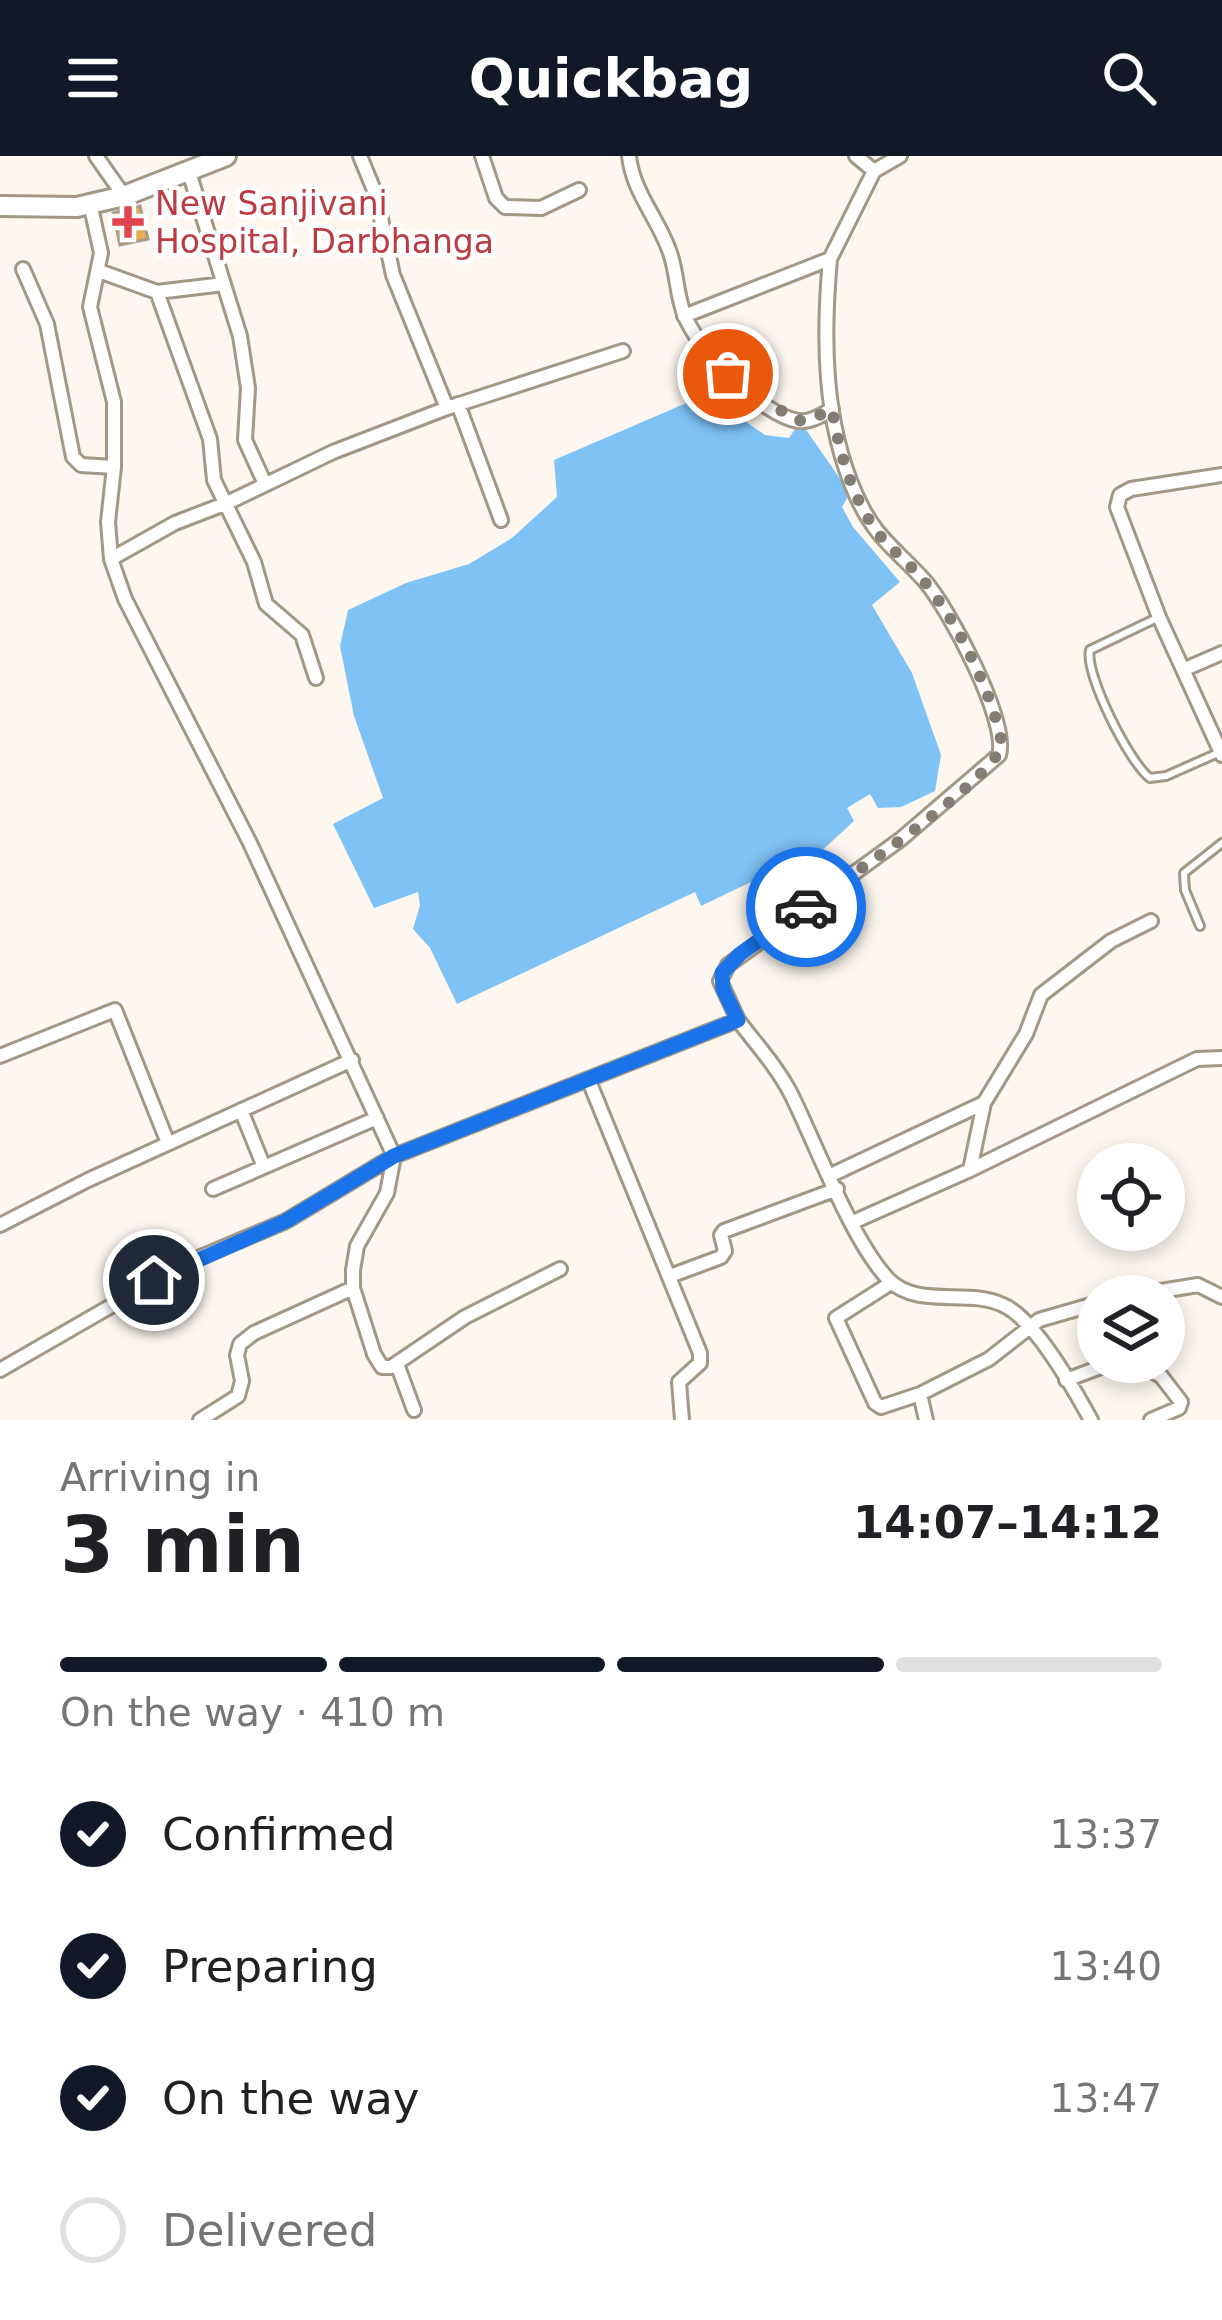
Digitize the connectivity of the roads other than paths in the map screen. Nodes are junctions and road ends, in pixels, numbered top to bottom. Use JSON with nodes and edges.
{"nodes":[{"id":1,"x":96,"y":156,"type":"edge"},
{"id":2,"x":226,"y":156,"type":"edge"},
{"id":3,"x":360,"y":156,"type":"edge"},
{"id":4,"x":482,"y":156,"type":"edge"},
{"id":5,"x":629,"y":156,"type":"edge"},
{"id":6,"x":856,"y":156,"type":"edge"},
{"id":7,"x":900,"y":156,"type":"edge"},
{"id":8,"x":874,"y":171,"type":"junction"},
{"id":9,"x":189,"y":172,"type":"junction"},
{"id":10,"x":579,"y":190,"type":"dead end"},
{"id":11,"x":124,"y":196,"type":"junction"},
{"id":12,"x":90,"y":202,"type":"junction"},
{"id":13,"x":0,"y":206,"type":"edge"},
{"id":14,"x":830,"y":259,"type":"junction"},
{"id":15,"x":23,"y":269,"type":"dead end"},
{"id":16,"x":99,"y":271,"type":"junction"},
{"id":17,"x":224,"y":284,"type":"junction"},
{"id":18,"x":158,"y":292,"type":"junction"},
{"id":19,"x":685,"y":316,"type":"junction"},
{"id":20,"x":623,"y":351,"type":"dead end"},
{"id":21,"x":453,"y":406,"type":"junction"},
{"id":22,"x":832,"y":409,"type":"junction"},
{"id":23,"x":114,"y":466,"type":"junction"},
{"id":24,"x":1222,"y":475,"type":"edge"},
{"id":25,"x":265,"y":484,"type":"junction"},
{"id":26,"x":227,"y":503,"type":"junction"},
{"id":27,"x":501,"y":520,"type":"dead end"},
{"id":28,"x":111,"y":559,"type":"junction"},
{"id":29,"x":1159,"y":617,"type":"junction"},
{"id":30,"x":1222,"y":652,"type":"edge"},
{"id":31,"x":1185,"y":669,"type":"junction"},
{"id":32,"x":316,"y":678,"type":"dead end"},
{"id":33,"x":1222,"y":707,"type":"edge"},
{"id":34,"x":1206,"y":715,"type":"junction"},
{"id":35,"x":1222,"y":753,"type":"edge"},
{"id":36,"x":1222,"y":843,"type":"edge"},
{"id":37,"x":1151,"y":921,"type":"dead end"},
{"id":38,"x":1200,"y":926,"type":"dead end"},
{"id":39,"x":738,"y":1020,"type":"junction"},
{"id":40,"x":0,"y":1056,"type":"edge"},
{"id":41,"x":1222,"y":1058,"type":"edge"},
{"id":42,"x":352,"y":1060,"type":"junction"},
{"id":43,"x":590,"y":1081,"type":"junction"},
{"id":44,"x":984,"y":1102,"type":"junction"},
{"id":45,"x":241,"y":1110,"type":"junction"},
{"id":46,"x":377,"y":1118,"type":"junction"},
{"id":47,"x":168,"y":1143,"type":"junction"},
{"id":48,"x":394,"y":1156,"type":"junction"},
{"id":49,"x":264,"y":1167,"type":"junction"},
{"id":50,"x":970,"y":1170,"type":"junction"},
{"id":51,"x":834,"y":1182,"type":"junction"},
{"id":52,"x":213,"y":1189,"type":"dead end"},
{"id":53,"x":853,"y":1222,"type":"junction"},
{"id":54,"x":0,"y":1225,"type":"edge"},
{"id":55,"x":560,"y":1269,"type":"dead end"},
{"id":56,"x":670,"y":1276,"type":"junction"},
{"id":57,"x":891,"y":1282,"type":"junction"},
{"id":58,"x":1185,"y":1287,"type":"edge"},
{"id":59,"x":353,"y":1288,"type":"junction"},
{"id":60,"x":1222,"y":1297,"type":"edge"},
{"id":61,"x":1077,"y":1309,"type":"edge"},
{"id":62,"x":1030,"y":1327,"type":"junction"},
{"id":63,"x":397,"y":1364,"type":"junction"},
{"id":64,"x":0,"y":1370,"type":"edge"},
{"id":65,"x":1077,"y":1376,"type":"edge"},
{"id":66,"x":1066,"y":1380,"type":"junction"},
{"id":67,"x":1166,"y":1383,"type":"edge"},
{"id":68,"x":920,"y":1394,"type":"junction"},
{"id":69,"x":414,"y":1410,"type":"dead end"},
{"id":70,"x":200,"y":1420,"type":"edge"},
{"id":71,"x":682,"y":1420,"type":"edge"},
{"id":72,"x":926,"y":1420,"type":"edge"},
{"id":73,"x":1091,"y":1420,"type":"edge"},
{"id":74,"x":1151,"y":1420,"type":"edge"}],
"edges":[{"from":1,"to":11,"type":"street"},
{"from":2,"to":9,"type":"main road"},
{"from":3,"to":21,"type":"street"},
{"from":4,"to":10,"type":"street"},
{"from":5,"to":19,"type":"street"},
{"from":6,"to":8,"type":"street"},
{"from":7,"to":8,"type":"street"},
{"from":8,"to":14,"type":"street"},
{"from":9,"to":11,"type":"main road"},
{"from":9,"to":17,"type":"street"},
{"from":11,"to":12,"type":"main road"},
{"from":12,"to":13,"type":"main road"},
{"from":12,"to":16,"type":"street"},
{"from":14,"to":19,"type":"street"},
{"from":14,"to":22,"type":"street"},
{"from":15,"to":23,"type":"street"},
{"from":16,"to":18,"type":"street"},
{"from":16,"to":23,"type":"street"},
{"from":17,"to":18,"type":"street"},
{"from":17,"to":25,"type":"street"},
{"from":18,"to":26,"type":"street"},
{"from":19,"to":22,"type":"street"},
{"from":20,"to":21,"type":"street"},
{"from":21,"to":25,"type":"street"},
{"from":21,"to":27,"type":"street"},
{"from":22,"to":39,"type":"street"},
{"from":23,"to":28,"type":"street"},
{"from":24,"to":29,"type":"street"},
{"from":25,"to":26,"type":"street"},
{"from":26,"to":28,"type":"street"},
{"from":26,"to":32,"type":"street"},
{"from":28,"to":42,"type":"street"},
{"from":29,"to":31,"type":"street"},
{"from":29,"to":35,"type":"lane"},
{"from":30,"to":31,"type":"street"},
{"from":31,"to":34,"type":"street"},
{"from":33,"to":34,"type":"street"},
{"from":34,"to":35,"type":"street"},
{"from":36,"to":38,"type":"lane"},
{"from":37,"to":44,"type":"street"},
{"from":39,"to":43,"type":"street"},
{"from":39,"to":51,"type":"street"},
{"from":40,"to":47,"type":"street"},
{"from":41,"to":50,"type":"street"},
{"from":42,"to":45,"type":"street"},
{"from":42,"to":46,"type":"street"},
{"from":43,"to":48,"type":"street"},
{"from":43,"to":56,"type":"street"},
{"from":44,"to":50,"type":"street"},
{"from":44,"to":51,"type":"street"},
{"from":45,"to":47,"type":"street"},
{"from":45,"to":49,"type":"street"},
{"from":46,"to":48,"type":"street"},
{"from":46,"to":49,"type":"street"},
{"from":47,"to":54,"type":"street"},
{"from":48,"to":59,"type":"street"},
{"from":48,"to":64,"type":"street"},
{"from":49,"to":52,"type":"street"},
{"from":50,"to":53,"type":"street"},
{"from":51,"to":53,"type":"street"},
{"from":51,"to":56,"type":"street"},
{"from":53,"to":57,"type":"street"},
{"from":55,"to":63,"type":"street"},
{"from":56,"to":71,"type":"street"},
{"from":57,"to":62,"type":"street"},
{"from":57,"to":68,"type":"street"},
{"from":58,"to":60,"type":"street"},
{"from":59,"to":63,"type":"street"},
{"from":59,"to":70,"type":"street"},
{"from":61,"to":62,"type":"street"},
{"from":62,"to":66,"type":"street"},
{"from":62,"to":68,"type":"street"},
{"from":63,"to":69,"type":"street"},
{"from":65,"to":66,"type":"street"},
{"from":66,"to":73,"type":"street"},
{"from":67,"to":74,"type":"street"},
{"from":68,"to":72,"type":"street"}]}
